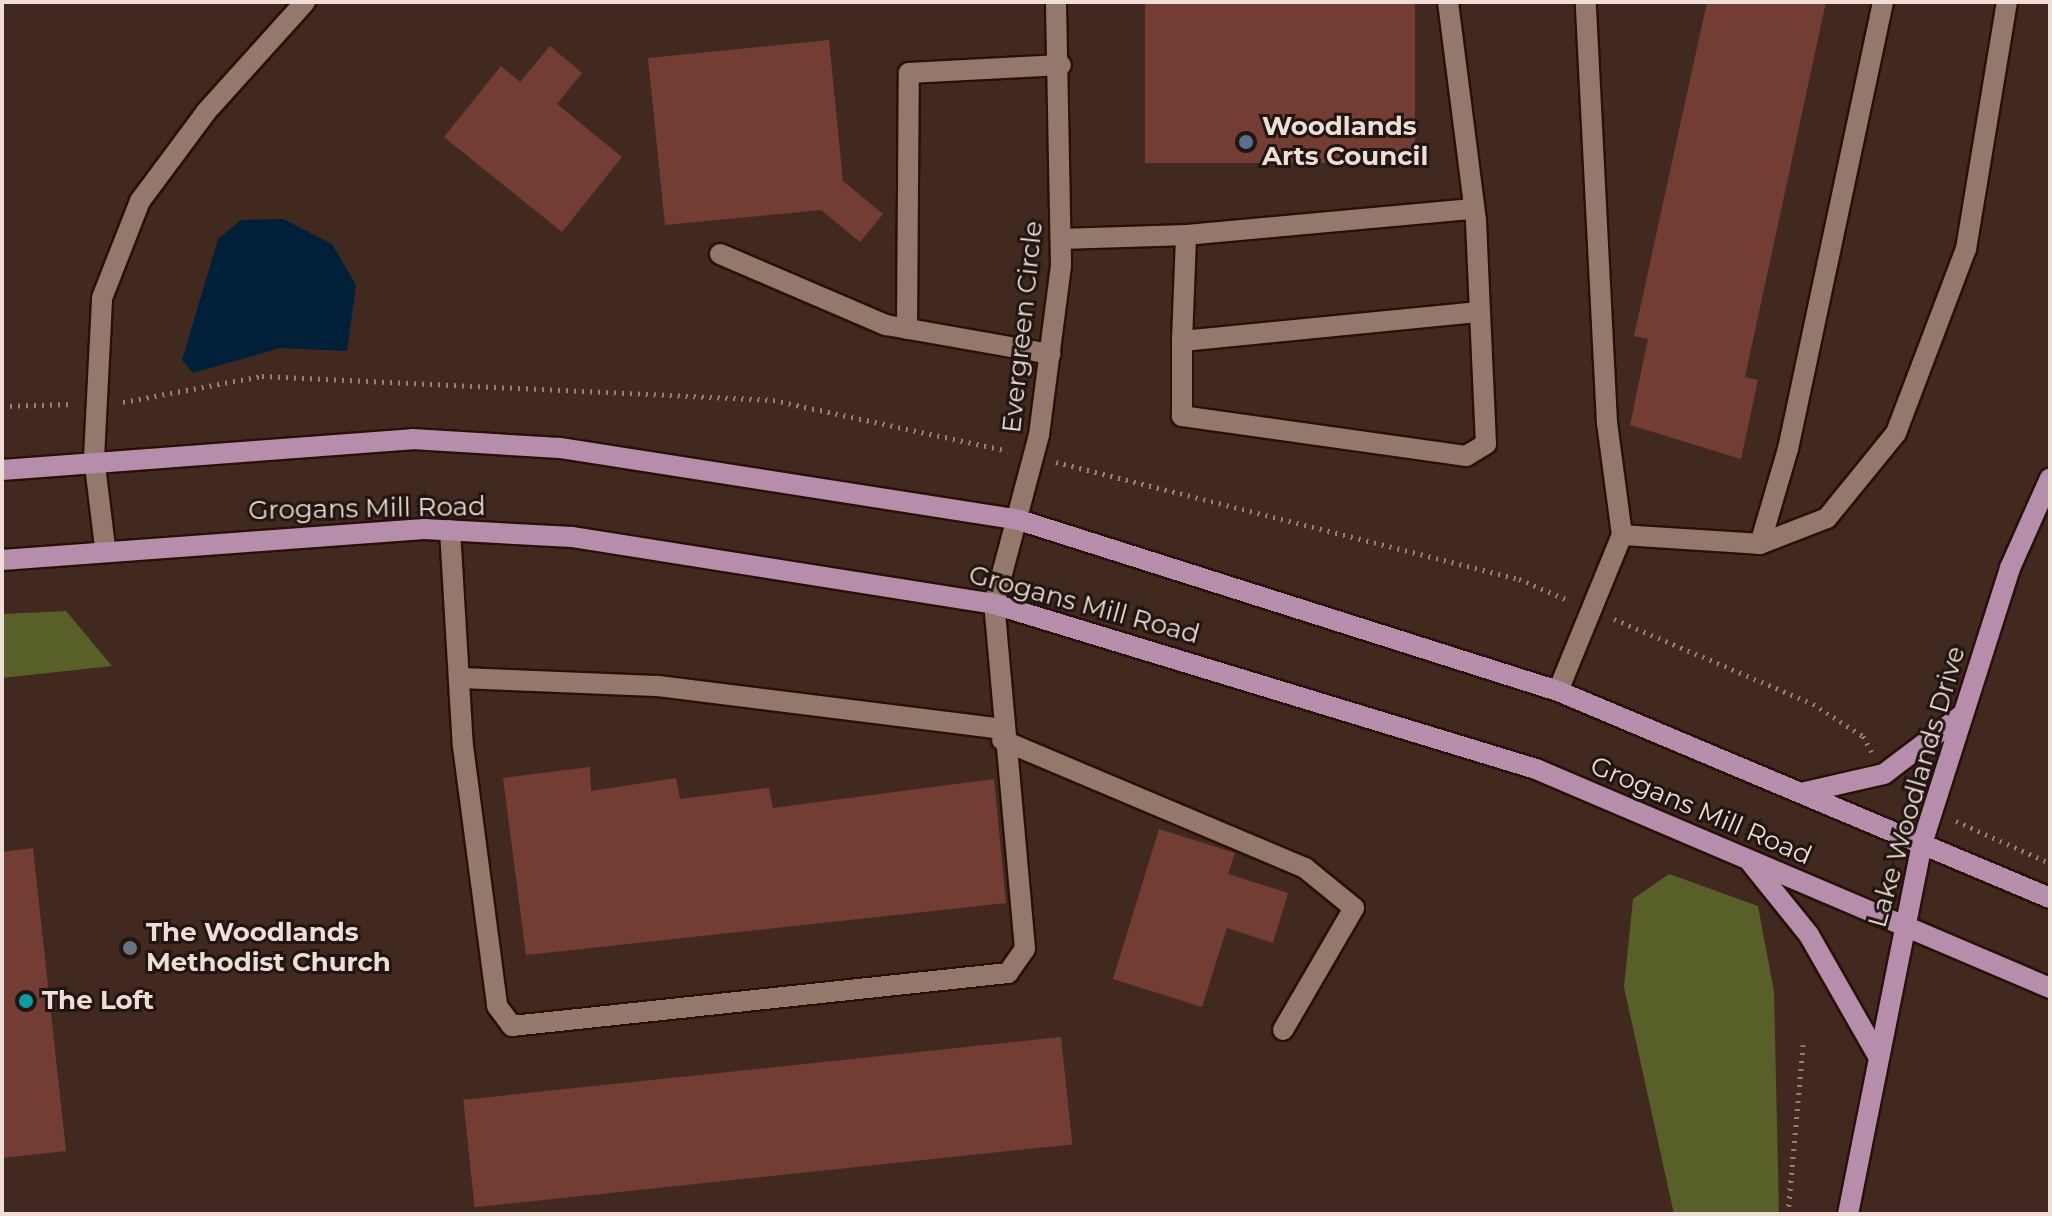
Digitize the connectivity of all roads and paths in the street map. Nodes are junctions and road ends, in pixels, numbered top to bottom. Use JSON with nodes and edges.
{"nodes":[{"id":1,"x":305,"y":2,"type":"edge"},
{"id":2,"x":1056,"y":2,"type":"edge"},
{"id":3,"x":1448,"y":2,"type":"edge"},
{"id":4,"x":1586,"y":2,"type":"edge"},
{"id":5,"x":1883,"y":2,"type":"edge"},
{"id":6,"x":2007,"y":2,"type":"edge"},
{"id":7,"x":1061,"y":65,"type":"junction"},
{"id":8,"x":1474,"y":209,"type":"junction"},
{"id":9,"x":1186,"y":235,"type":"junction"},
{"id":10,"x":1062,"y":239,"type":"junction"},
{"id":11,"x":720,"y":254,"type":"dead end"},
{"id":12,"x":1480,"y":312,"type":"junction"},
{"id":13,"x":907,"y":329,"type":"junction"},
{"id":14,"x":1182,"y":341,"type":"junction"},
{"id":15,"x":1050,"y":354,"type":"junction"},
{"id":16,"x":94,"y":458,"type":"junction"},
{"id":17,"x":2,"y":470,"type":"edge"},
{"id":18,"x":2050,"y":478,"type":"edge"},
{"id":19,"x":1019,"y":520,"type":"junction"},
{"id":20,"x":450,"y":530,"type":"junction"},
{"id":21,"x":1622,"y":535,"type":"junction"},
{"id":22,"x":1760,"y":544,"type":"junction"},
{"id":23,"x":105,"y":547,"type":"junction"},
{"id":24,"x":2,"y":560,"type":"edge"},
{"id":25,"x":994,"y":604,"type":"junction"},
{"id":26,"x":459,"y":678,"type":"junction"},
{"id":27,"x":1558,"y":691,"type":"junction"},
{"id":28,"x":1963,"y":714,"type":"junction"},
{"id":29,"x":1002,"y":734,"type":"junction"},
{"id":30,"x":1801,"y":793,"type":"junction"},
{"id":31,"x":1922,"y":844,"type":"junction"},
{"id":32,"x":1749,"y":860,"type":"junction"},
{"id":33,"x":2050,"y":898,"type":"edge"},
{"id":34,"x":1903,"y":921,"type":"junction"},
{"id":35,"x":2050,"y":988,"type":"edge"},
{"id":36,"x":1283,"y":1030,"type":"dead end"},
{"id":37,"x":1803,"y":1045,"type":"dead end"},
{"id":38,"x":1878,"y":1056,"type":"junction"},
{"id":39,"x":1788,"y":1214,"type":"edge"},
{"id":40,"x":1848,"y":1214,"type":"edge"}],
"edges":[{"from":1,"to":16,"type":"street"},
{"from":2,"to":7,"type":"street","name":"Evergreen Circle"},
{"from":3,"to":8,"type":"street"},
{"from":4,"to":21,"type":"street"},
{"from":5,"to":22,"type":"street"},
{"from":6,"to":22,"type":"street"},
{"from":7,"to":10,"type":"street","name":"Evergreen Circle"},
{"from":7,"to":13,"type":"street"},
{"from":8,"to":9,"type":"street"},
{"from":8,"to":12,"type":"street"},
{"from":9,"to":10,"type":"street"},
{"from":9,"to":14,"type":"street"},
{"from":10,"to":15,"type":"street","name":"Evergreen Circle"},
{"from":11,"to":13,"type":"street"},
{"from":12,"to":14,"type":"street"},
{"from":12,"to":14,"type":"street"},
{"from":13,"to":15,"type":"street"},
{"from":15,"to":19,"type":"street","name":"Evergreen Circle"},
{"from":16,"to":17,"type":"main road"},
{"from":16,"to":19,"type":"main road"},
{"from":16,"to":23,"type":"street"},
{"from":18,"to":28,"type":"main road","name":"Lake Woodlands Drive"},
{"from":19,"to":25,"type":"street","name":"Evergreen Circle"},
{"from":19,"to":27,"type":"main road"},
{"from":20,"to":23,"type":"main road","name":"Grogans Mill Road"},
{"from":20,"to":25,"type":"main road","name":"Grogans Mill Road"},
{"from":20,"to":26,"type":"street"},
{"from":21,"to":22,"type":"street"},
{"from":21,"to":27,"type":"street"},
{"from":23,"to":24,"type":"main road","name":"Grogans Mill Road"},
{"from":25,"to":29,"type":"street","name":"Evergreen Circle"},
{"from":25,"to":32,"type":"main road","name":"Grogans Mill Road"},
{"from":26,"to":29,"type":"street"},
{"from":26,"to":29,"type":"street","name":"Evergreen Circle"},
{"from":27,"to":30,"type":"main road"},
{"from":28,"to":30,"type":"main road"},
{"from":28,"to":31,"type":"main road","name":"Lake Woodlands Drive"},
{"from":29,"to":36,"type":"street"},
{"from":30,"to":31,"type":"main road"},
{"from":31,"to":33,"type":"main road"},
{"from":31,"to":34,"type":"main road","name":"Lake Woodlands Drive"},
{"from":32,"to":34,"type":"main road","name":"Grogans Mill Road"},
{"from":32,"to":38,"type":"main road"},
{"from":34,"to":35,"type":"main road","name":"Grogans Mill Road"},
{"from":34,"to":38,"type":"main road","name":"Lake Woodlands Drive"},
{"from":37,"to":39,"type":"path"},
{"from":38,"to":40,"type":"main road","name":"Lake Woodlands Drive"}]}
